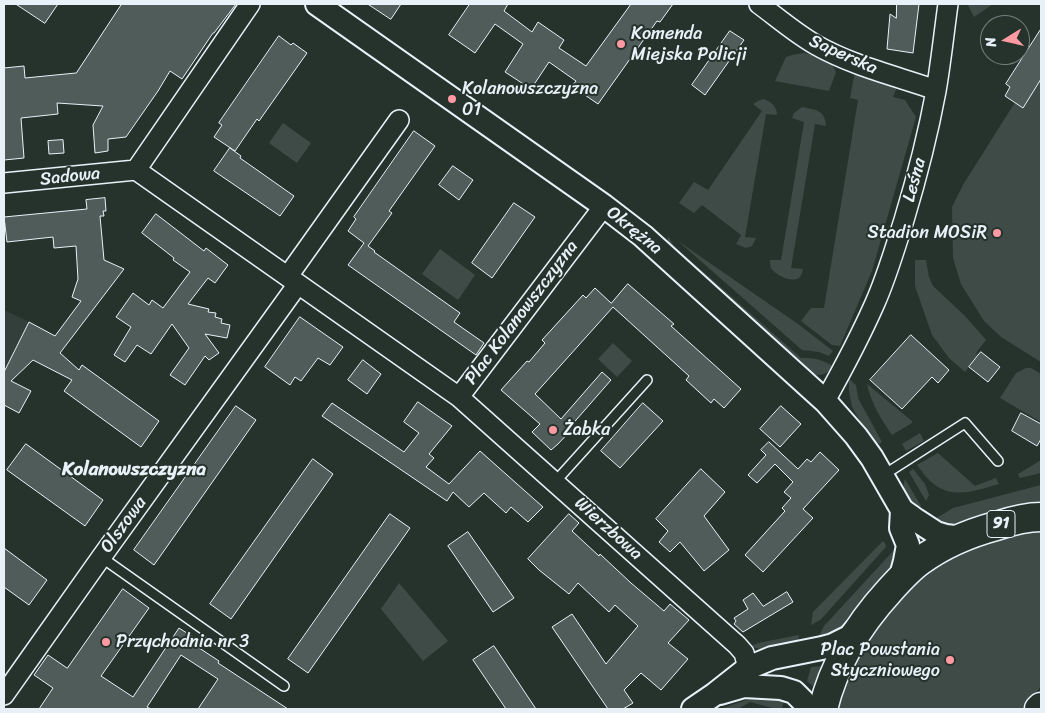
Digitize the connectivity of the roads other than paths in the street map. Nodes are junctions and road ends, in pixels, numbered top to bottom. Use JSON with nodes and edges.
{"nodes":[{"id":1,"x":250,"y":4,"type":"edge"},
{"id":2,"x":317,"y":4,"type":"edge"},
{"id":3,"x":759,"y":4,"type":"edge"},
{"id":4,"x":948,"y":4,"type":"edge"},
{"id":5,"x":936,"y":90,"type":"junction"},
{"id":6,"x":399,"y":120,"type":"dead end"},
{"id":7,"x":136,"y":170,"type":"junction"},
{"id":8,"x":4,"y":183,"type":"edge"},
{"id":9,"x":604,"y":206,"type":"junction"},
{"id":10,"x":293,"y":280,"type":"junction"},
{"id":11,"x":647,"y":380,"type":"dead end"},
{"id":12,"x":458,"y":397,"type":"junction"},
{"id":13,"x":825,"y":401,"type":"junction"},
{"id":14,"x":998,"y":461,"type":"dead end"},
{"id":15,"x":882,"y":476,"type":"junction"},
{"id":16,"x":555,"y":482,"type":"junction"},
{"id":17,"x":902,"y":510,"type":"junction"},
{"id":18,"x":1041,"y":517,"type":"edge"},
{"id":19,"x":963,"y":538,"type":"junction"},
{"id":20,"x":101,"y":557,"type":"junction"},
{"id":21,"x":900,"y":580,"type":"junction"},
{"id":22,"x":862,"y":623,"type":"junction"},
{"id":23,"x":748,"y":668,"type":"junction"},
{"id":24,"x":284,"y":686,"type":"dead end"},
{"id":25,"x":715,"y":694,"type":"junction"},
{"id":26,"x":4,"y":695,"type":"edge"},
{"id":27,"x":693,"y":709,"type":"edge"},
{"id":28,"x":810,"y":709,"type":"edge"},
{"id":29,"x":823,"y":709,"type":"edge"}],
"edges":[{"from":1,"to":7,"type":"street"},
{"from":2,"to":9,"type":"street","name":"Okrężna"},
{"from":3,"to":5,"type":"street","name":"Saperska"},
{"from":4,"to":5,"type":"street","name":"Leśna"},
{"from":5,"to":13,"type":"street","name":"Leśna"},
{"from":6,"to":10,"type":"street"},
{"from":7,"to":8,"type":"street","name":"Sadowa"},
{"from":7,"to":10,"type":"street","name":"Plac Kolanowszczyzna"},
{"from":9,"to":12,"type":"street","name":"Plac Kolanowszczyzna"},
{"from":9,"to":13,"type":"street","name":"Okrężna"},
{"from":10,"to":12,"type":"street","name":"Plac Kolanowszczyzna"},
{"from":10,"to":20,"type":"street","name":"Olszowa"},
{"from":11,"to":16,"type":"lane"},
{"from":12,"to":16,"type":"street","name":"Wierzbowa"},
{"from":13,"to":15,"type":"street","name":"Okrężna"},
{"from":14,"to":15,"type":"lane"},
{"from":15,"to":17,"type":"street","name":"Okrężna"},
{"from":16,"to":23,"type":"street","name":"Wierzbowa"},
{"from":17,"to":19,"type":"street","name":"Okrężna"},
{"from":17,"to":21,"type":"street","name":"Okrężna"},
{"from":18,"to":19,"type":"main road","number":"91"},
{"from":19,"to":21,"type":"main road","number":"91"},
{"from":20,"to":24,"type":"lane"},
{"from":20,"to":26,"type":"street","name":"Olszowa"},
{"from":21,"to":22,"type":"main road","number":"91"},
{"from":22,"to":23,"type":"street"},
{"from":22,"to":29,"type":"main road","number":"91"},
{"from":23,"to":25,"type":"street"},
{"from":25,"to":27,"type":"street"},
{"from":25,"to":28,"type":"street"}]}
